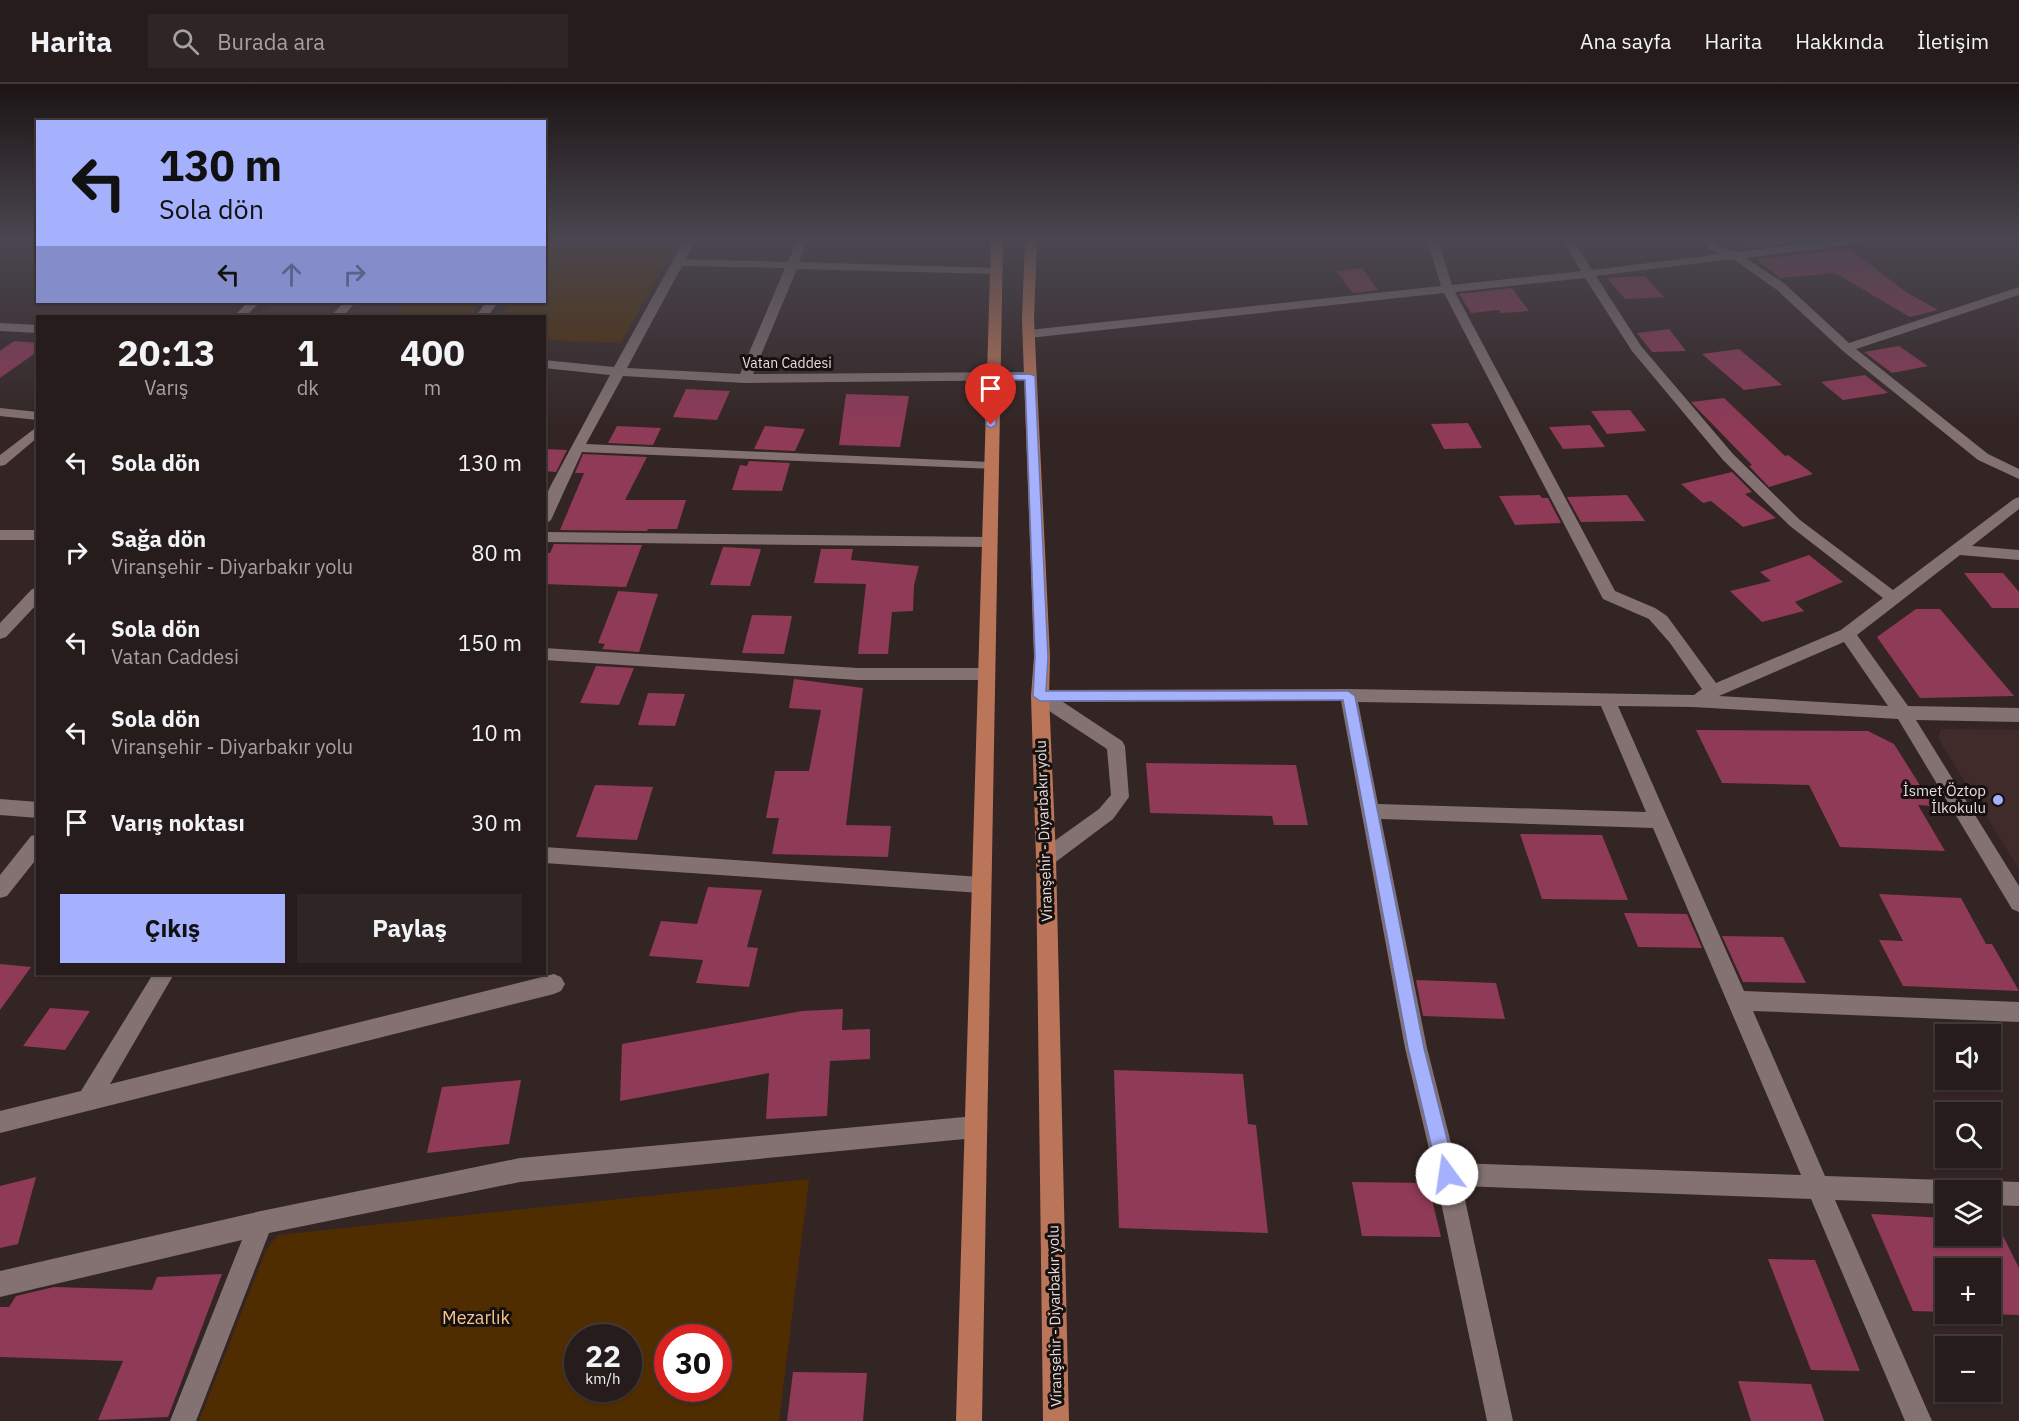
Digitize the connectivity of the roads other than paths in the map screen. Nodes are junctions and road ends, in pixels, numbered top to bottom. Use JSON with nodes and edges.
{"nodes":[{"id":1,"x":657,"y":302,"type":"edge"},
{"id":2,"x":777,"y":302,"type":"edge"},
{"id":3,"x":996,"y":302,"type":"edge"},
{"id":4,"x":1030,"y":302,"type":"edge"},
{"id":5,"x":1316,"y":302,"type":"edge"},
{"id":6,"x":1455,"y":302,"type":"edge"},
{"id":7,"x":1606,"y":302,"type":"edge"},
{"id":8,"x":1798,"y":302,"type":"edge"},
{"id":9,"x":1985,"y":302,"type":"edge"},
{"id":10,"x":253,"y":303,"type":"edge"},
{"id":11,"x":349,"y":303,"type":"edge"},
{"id":12,"x":241,"y":315,"type":"edge"},
{"id":13,"x":338,"y":315,"type":"edge"},
{"id":14,"x":36,"y":329,"type":"edge"},
{"id":15,"x":3,"y":330,"type":"edge"},
{"id":16,"x":1029,"y":334,"type":"junction"},
{"id":17,"x":1847,"y":348,"type":"junction"},
{"id":18,"x":546,"y":364,"type":"edge"},
{"id":19,"x":619,"y":373,"type":"junction"},
{"id":20,"x":1030,"y":376,"type":"junction"},
{"id":21,"x":992,"y":377,"type":"junction"},
{"id":22,"x":744,"y":379,"type":"junction"},
{"id":23,"x":0,"y":412,"type":"edge"},
{"id":24,"x":36,"y":416,"type":"edge"},
{"id":25,"x":36,"y":432,"type":"edge"},
{"id":26,"x":576,"y":448,"type":"junction"},
{"id":27,"x":0,"y":462,"type":"edge"},
{"id":28,"x":990,"y":466,"type":"junction"},
{"id":29,"x":2019,"y":475,"type":"edge"},
{"id":30,"x":2019,"y":502,"type":"edge"},
{"id":31,"x":546,"y":516,"type":"edge"},
{"id":32,"x":0,"y":535,"type":"edge"},
{"id":33,"x":36,"y":535,"type":"edge"},
{"id":34,"x":546,"y":537,"type":"edge"},
{"id":35,"x":989,"y":542,"type":"junction"},
{"id":36,"x":1957,"y":550,"type":"junction"},
{"id":37,"x":2019,"y":555,"type":"edge"},
{"id":38,"x":36,"y":595,"type":"edge"},
{"id":39,"x":1894,"y":600,"type":"junction"},
{"id":40,"x":0,"y":633,"type":"edge"},
{"id":41,"x":1847,"y":634,"type":"junction"},
{"id":42,"x":546,"y":654,"type":"edge"},
{"id":43,"x":986,"y":674,"type":"junction"},
{"id":44,"x":1712,"y":690,"type":"junction"},
{"id":45,"x":1040,"y":696,"type":"junction"},
{"id":46,"x":1348,"y":696,"type":"junction"},
{"id":47,"x":1607,"y":700,"type":"junction"},
{"id":48,"x":1693,"y":701,"type":"junction"},
{"id":49,"x":1903,"y":713,"type":"junction"},
{"id":50,"x":2019,"y":715,"type":"edge"},
{"id":51,"x":0,"y":807,"type":"edge"},
{"id":52,"x":36,"y":810,"type":"edge"},
{"id":53,"x":1370,"y":811,"type":"junction"},
{"id":54,"x":1659,"y":820,"type":"junction"},
{"id":55,"x":36,"y":845,"type":"edge"},
{"id":56,"x":546,"y":855,"type":"edge"},
{"id":57,"x":1046,"y":858,"type":"junction"},
{"id":58,"x":2010,"y":874,"type":"edge"},
{"id":59,"x":981,"y":885,"type":"junction"},
{"id":60,"x":0,"y":890,"type":"edge"},
{"id":61,"x":2019,"y":903,"type":"edge"},
{"id":62,"x":163,"y":975,"type":"edge"},
{"id":63,"x":554,"y":984,"type":"dead end"},
{"id":64,"x":1738,"y":1001,"type":"junction"},
{"id":65,"x":2019,"y":1012,"type":"edge"},
{"id":66,"x":88,"y":1100,"type":"junction"},
{"id":67,"x":0,"y":1122,"type":"edge"},
{"id":68,"x":975,"y":1127,"type":"junction"},
{"id":69,"x":1447,"y":1174,"type":"junction"},
{"id":70,"x":1819,"y":1187,"type":"junction"},
{"id":71,"x":1935,"y":1192,"type":"edge"},
{"id":72,"x":2001,"y":1193,"type":"edge"},
{"id":73,"x":2019,"y":1194,"type":"edge"},
{"id":74,"x":261,"y":1223,"type":"junction"},
{"id":75,"x":0,"y":1284,"type":"edge"},
{"id":76,"x":183,"y":1421,"type":"edge"},
{"id":77,"x":969,"y":1421,"type":"edge"},
{"id":78,"x":1056,"y":1421,"type":"edge"},
{"id":79,"x":1500,"y":1421,"type":"edge"},
{"id":80,"x":1919,"y":1421,"type":"edge"}],
"edges":[{"from":1,"to":19,"type":"street"},
{"from":2,"to":22,"type":"street"},
{"from":3,"to":21,"type":"main road"},
{"from":4,"to":16,"type":"main road","name":"Viranşehir - Diyarbakır yolu"},
{"from":5,"to":16,"type":"street"},
{"from":6,"to":44,"type":"street"},
{"from":7,"to":39,"type":"street"},
{"from":8,"to":17,"type":"street"},
{"from":9,"to":17,"type":"street"},
{"from":10,"to":12,"type":"street"},
{"from":11,"to":13,"type":"street"},
{"from":14,"to":15,"type":"street"},
{"from":16,"to":20,"type":"main road","name":"Viranşehir - Diyarbakır yolu"},
{"from":17,"to":29,"type":"street"},
{"from":18,"to":19,"type":"street","name":"Vatan Caddesi"},
{"from":19,"to":22,"type":"street","name":"Vatan Caddesi"},
{"from":19,"to":26,"type":"street"},
{"from":20,"to":21,"type":"street","name":"Vatan Caddesi"},
{"from":20,"to":45,"type":"main road","name":"Viranşehir - Diyarbakır yolu"},
{"from":21,"to":22,"type":"street","name":"Vatan Caddesi"},
{"from":21,"to":28,"type":"main road"},
{"from":23,"to":24,"type":"street"},
{"from":25,"to":27,"type":"street"},
{"from":26,"to":28,"type":"street"},
{"from":26,"to":31,"type":"street"},
{"from":28,"to":35,"type":"main road"},
{"from":30,"to":36,"type":"street"},
{"from":32,"to":33,"type":"street"},
{"from":34,"to":35,"type":"street"},
{"from":35,"to":43,"type":"main road"},
{"from":36,"to":37,"type":"street"},
{"from":36,"to":39,"type":"street"},
{"from":38,"to":40,"type":"street"},
{"from":39,"to":41,"type":"street"},
{"from":41,"to":44,"type":"street"},
{"from":41,"to":49,"type":"street"},
{"from":42,"to":43,"type":"street"},
{"from":43,"to":59,"type":"main road"},
{"from":44,"to":48,"type":"street"},
{"from":45,"to":46,"type":"street"},
{"from":45,"to":57,"type":"main road","name":"Viranşehir - Diyarbakır yolu"},
{"from":45,"to":57,"type":"street"},
{"from":46,"to":47,"type":"street"},
{"from":46,"to":53,"type":"street"},
{"from":47,"to":48,"type":"street"},
{"from":47,"to":54,"type":"street"},
{"from":48,"to":49,"type":"street"},
{"from":49,"to":50,"type":"street"},
{"from":49,"to":58,"type":"street"},
{"from":51,"to":52,"type":"street"},
{"from":53,"to":54,"type":"street"},
{"from":53,"to":69,"type":"street"},
{"from":54,"to":64,"type":"street"},
{"from":55,"to":60,"type":"street"},
{"from":56,"to":59,"type":"street"},
{"from":57,"to":78,"type":"main road","name":"Viranşehir - Diyarbakır yolu"},
{"from":58,"to":61,"type":"street"},
{"from":59,"to":68,"type":"main road"},
{"from":62,"to":66,"type":"street"},
{"from":63,"to":66,"type":"street"},
{"from":64,"to":65,"type":"street"},
{"from":64,"to":70,"type":"street"},
{"from":66,"to":67,"type":"street"},
{"from":68,"to":74,"type":"street"},
{"from":68,"to":77,"type":"main road"},
{"from":69,"to":70,"type":"street"},
{"from":69,"to":79,"type":"street"},
{"from":70,"to":71,"type":"street"},
{"from":70,"to":80,"type":"street"},
{"from":72,"to":73,"type":"street"},
{"from":74,"to":75,"type":"street"},
{"from":74,"to":76,"type":"street"}]}
